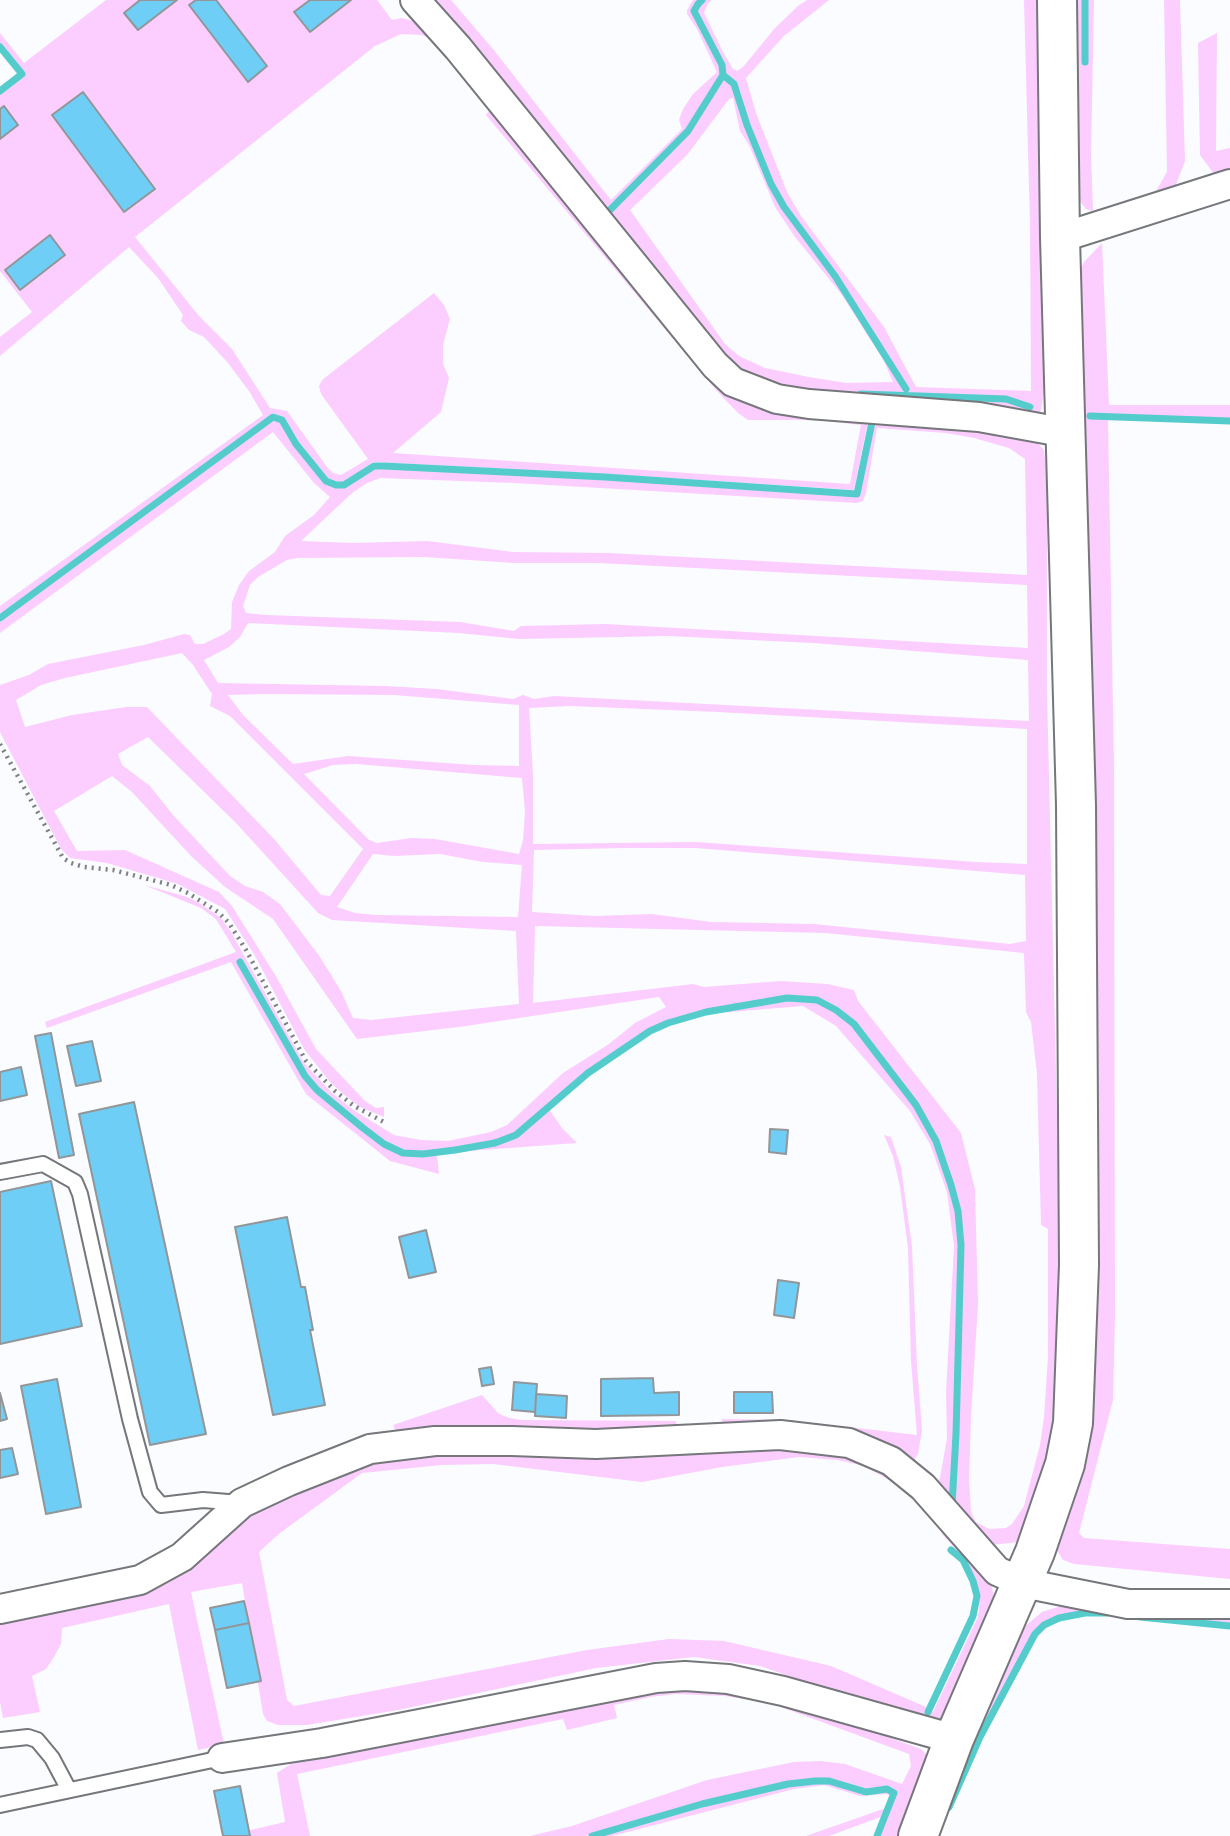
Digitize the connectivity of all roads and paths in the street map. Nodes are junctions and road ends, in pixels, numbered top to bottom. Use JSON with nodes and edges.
{"nodes":[{"id":1,"x":415,"y":0,"type":"edge"},
{"id":2,"x":1057,"y":0,"type":"edge"},
{"id":3,"x":1230,"y":184,"type":"edge"},
{"id":4,"x":1060,"y":238,"type":"junction"},
{"id":5,"x":1066,"y":433,"type":"junction"},
{"id":6,"x":0,"y":744,"type":"edge"},
{"id":7,"x":384,"y":1122,"type":"dead end"},
{"id":8,"x":0,"y":1172,"type":"edge"},
{"id":9,"x":242,"y":1503,"type":"junction"},
{"id":10,"x":1023,"y":1583,"type":"junction"},
{"id":11,"x":1230,"y":1604,"type":"edge"},
{"id":12,"x":0,"y":1609,"type":"edge"},
{"id":13,"x":954,"y":1739,"type":"junction"},
{"id":14,"x":0,"y":1740,"type":"edge"},
{"id":15,"x":222,"y":1758,"type":"joint"},
{"id":16,"x":69,"y":1790,"type":"junction"},
{"id":17,"x":0,"y":1805,"type":"edge"},
{"id":18,"x":918,"y":1836,"type":"edge"}],
"edges":[{"from":1,"to":5,"type":"street"},
{"from":2,"to":4,"type":"main road"},
{"from":3,"to":4,"type":"street"},
{"from":4,"to":5,"type":"main road"},
{"from":5,"to":10,"type":"main road"},
{"from":6,"to":7,"type":"path"},
{"from":8,"to":9,"type":"lane"},
{"from":9,"to":10,"type":"street"},
{"from":9,"to":12,"type":"street"},
{"from":10,"to":11,"type":"street"},
{"from":10,"to":13,"type":"main road"},
{"from":13,"to":15,"type":"street"},
{"from":13,"to":18,"type":"main road"},
{"from":14,"to":16,"type":"lane"},
{"from":15,"to":16,"type":"lane"},
{"from":16,"to":17,"type":"lane"}]}
